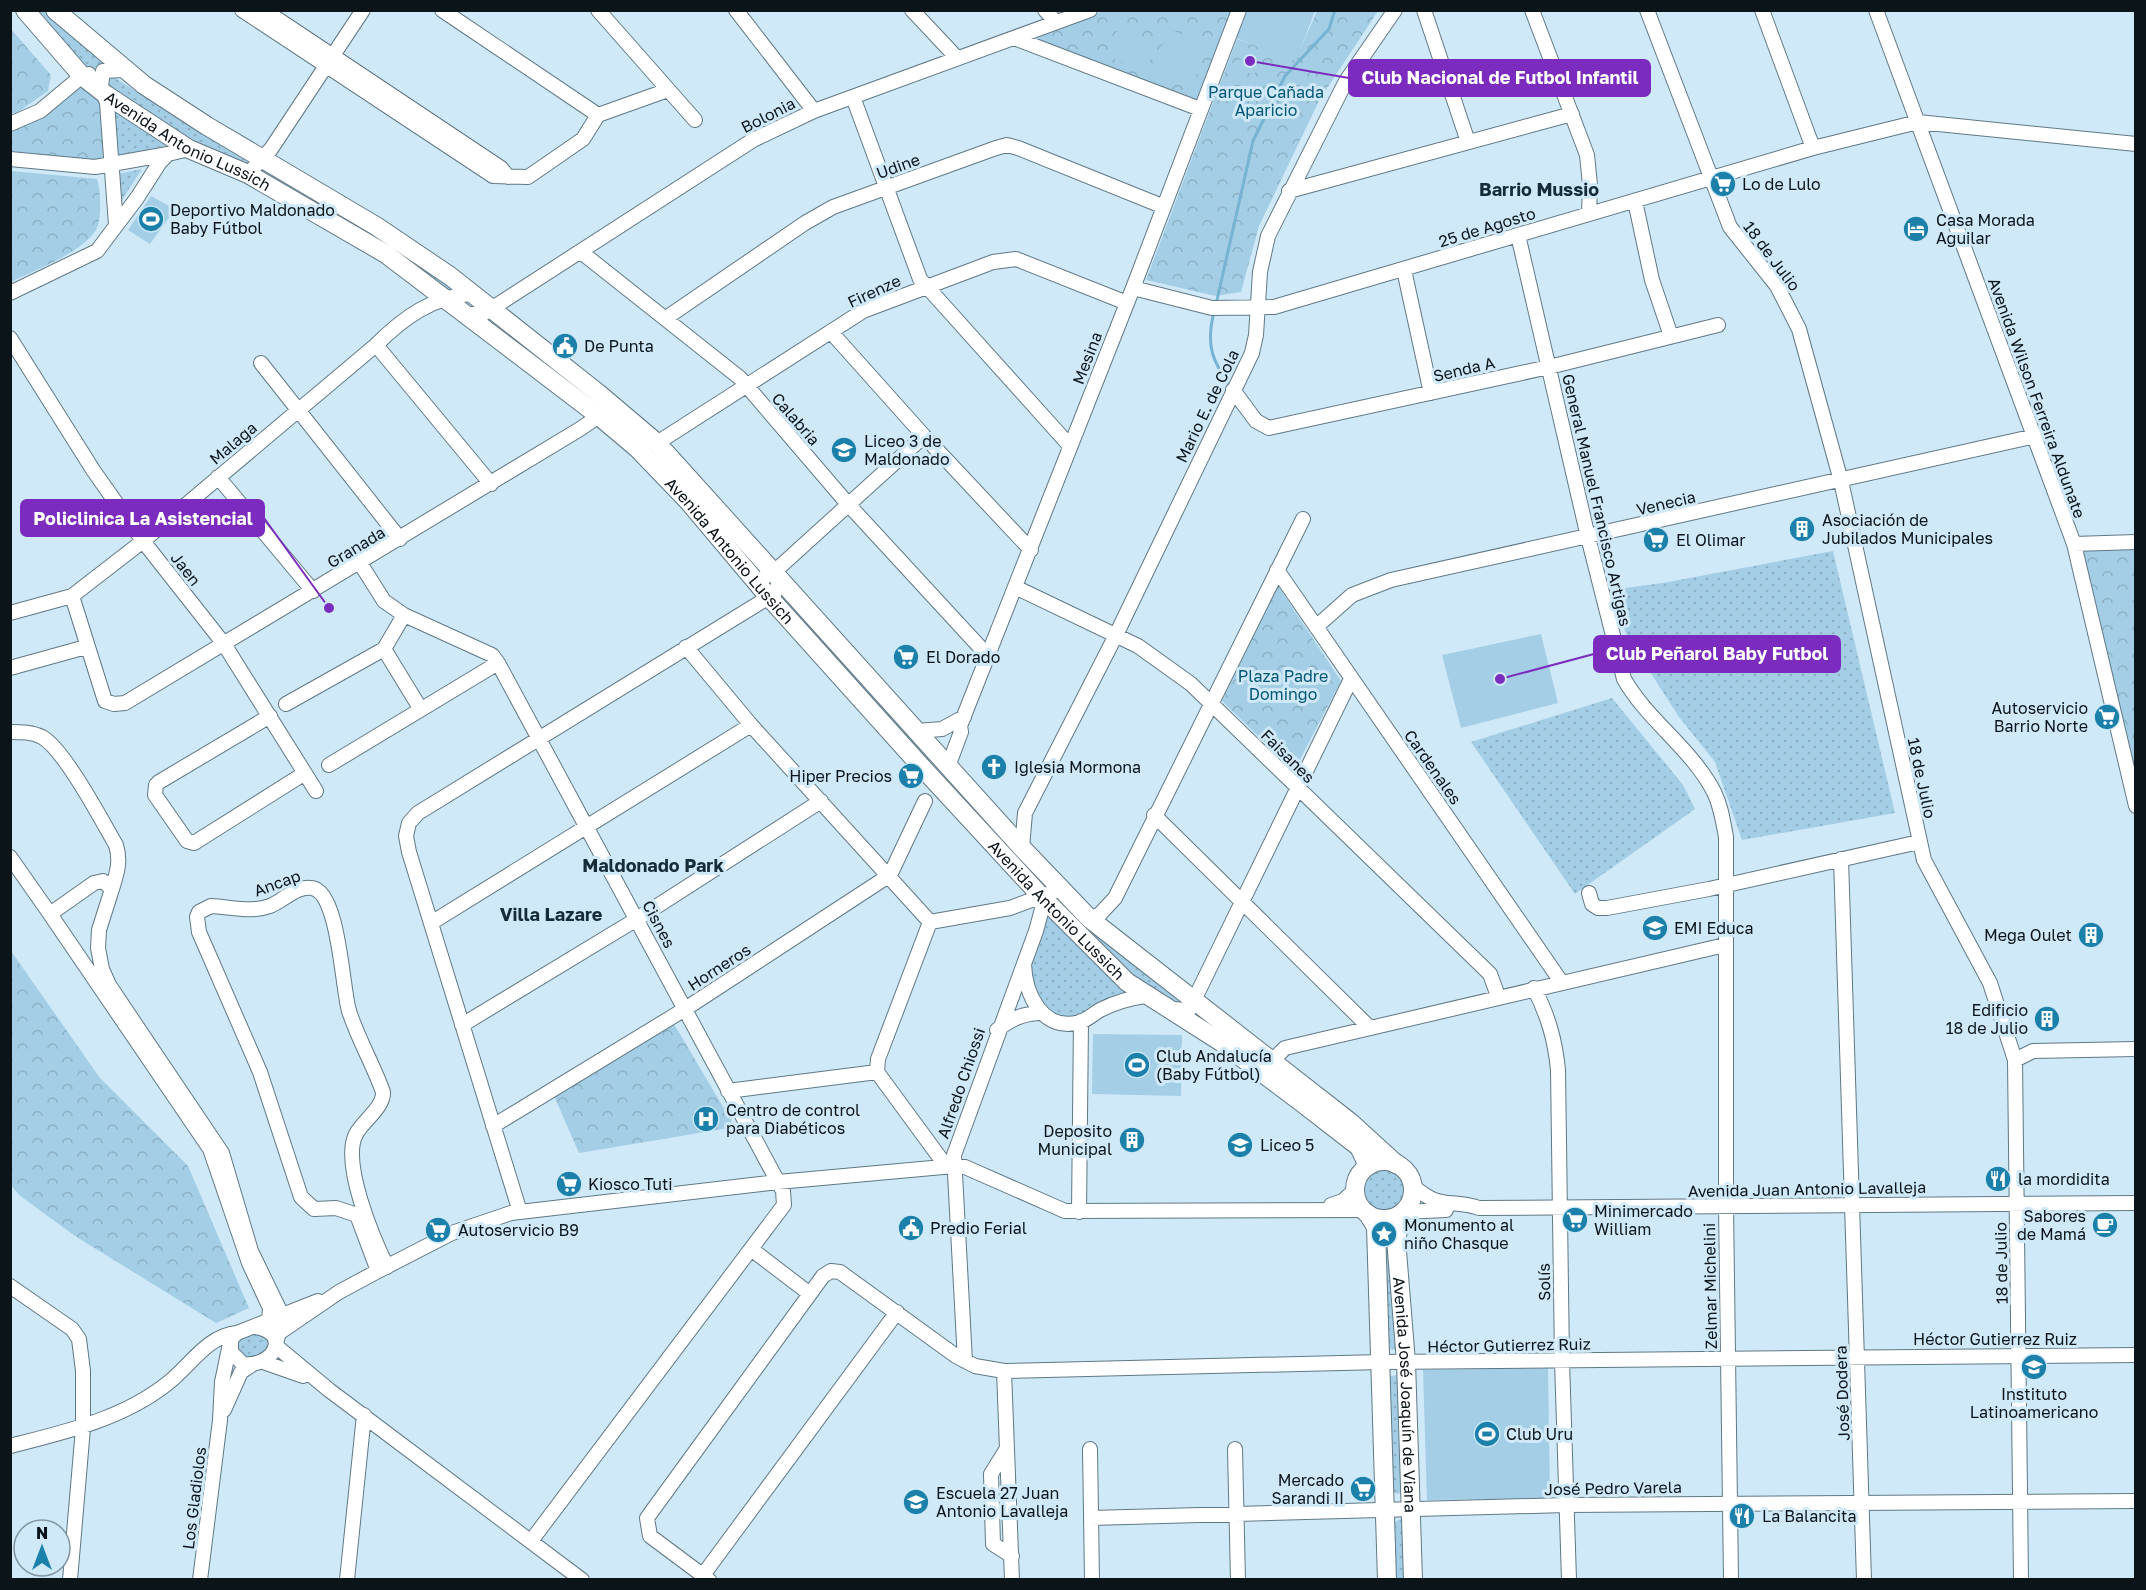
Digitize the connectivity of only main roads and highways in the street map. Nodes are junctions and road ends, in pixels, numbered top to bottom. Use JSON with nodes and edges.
{"nodes":[{"id":1,"x":25,"y":10,"type":"edge"},
{"id":2,"x":55,"y":10,"type":"edge"},
{"id":3,"x":1396,"y":1164,"type":"junction"},
{"id":4,"x":1368,"y":1167,"type":"junction"},
{"id":5,"x":1366,"y":1212,"type":"junction"},
{"id":6,"x":1403,"y":1212,"type":"junction"},
{"id":7,"x":1387,"y":1580,"type":"edge"},
{"id":8,"x":1413,"y":1580,"type":"edge"}],
"edges":[{"from":1,"to":4,"type":"main road","name":"Avenida Antonio Lussich"},
{"from":2,"to":3,"type":"main road","name":"Avenida Antonio Lussich"},
{"from":3,"to":4,"type":"main road"},
{"from":3,"to":6,"type":"main road"},
{"from":4,"to":5,"type":"main road"},
{"from":5,"to":6,"type":"main road"},
{"from":5,"to":7,"type":"main road","name":"Avenida José Joaquín de Viana"},
{"from":6,"to":8,"type":"main road","name":"Avenida José Joaquín de Viana"}]}
